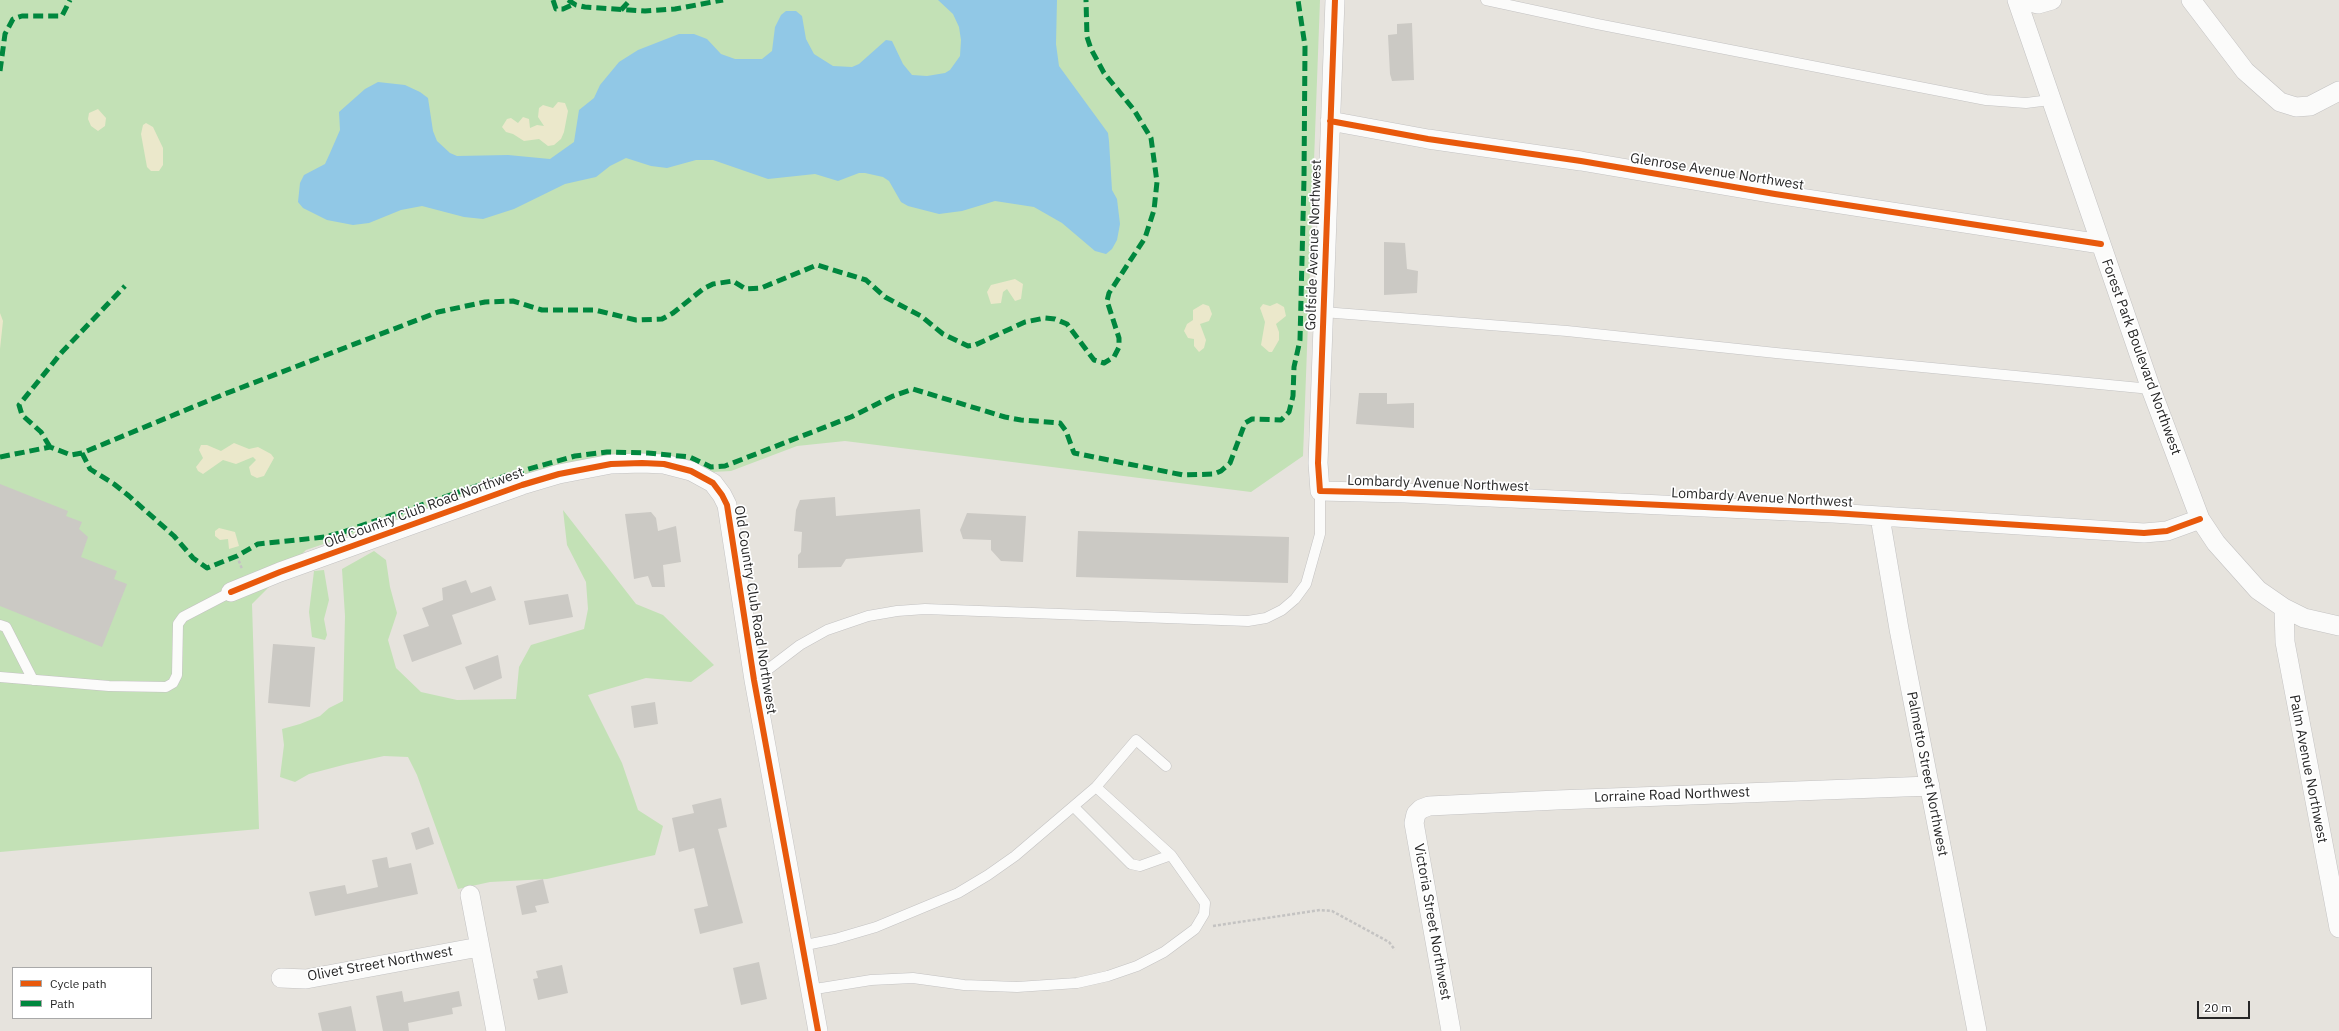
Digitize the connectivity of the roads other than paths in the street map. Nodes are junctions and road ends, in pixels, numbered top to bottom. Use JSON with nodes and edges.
{"nodes":[{"id":1,"x":1335,"y":0,"type":"edge"},
{"id":2,"x":1486,"y":0,"type":"edge"},
{"id":3,"x":2017,"y":0,"type":"edge"},
{"id":4,"x":2022,"y":0,"type":"edge"},
{"id":5,"x":2052,"y":0,"type":"edge"},
{"id":6,"x":2191,"y":0,"type":"edge"},
{"id":7,"x":2339,"y":91,"type":"edge"},
{"id":8,"x":2050,"y":100,"type":"junction"},
{"id":9,"x":1330,"y":121,"type":"junction"},
{"id":10,"x":2101,"y":244,"type":"junction"},
{"id":11,"x":1323,"y":312,"type":"junction"},
{"id":12,"x":2151,"y":389,"type":"junction"},
{"id":13,"x":1320,"y":491,"type":"junction"},
{"id":14,"x":1880,"y":517,"type":"junction"},
{"id":15,"x":2200,"y":519,"type":"junction"},
{"id":16,"x":231,"y":592,"type":"joint"},
{"id":17,"x":2284,"y":608,"type":"junction"},
{"id":18,"x":0,"y":624,"type":"edge"},
{"id":19,"x":2339,"y":626,"type":"edge"},
{"id":20,"x":0,"y":677,"type":"edge"},
{"id":21,"x":33,"y":680,"type":"junction"},
{"id":22,"x":754,"y":680,"type":"junction"},
{"id":23,"x":1166,"y":766,"type":"dead end"},
{"id":24,"x":1930,"y":786,"type":"junction"},
{"id":25,"x":1096,"y":787,"type":"junction"},
{"id":26,"x":1074,"y":807,"type":"junction"},
{"id":27,"x":1416,"y":814,"type":"joint"},
{"id":28,"x":1171,"y":855,"type":"junction"},
{"id":29,"x":470,"y":895,"type":"dead end"},
{"id":30,"x":2339,"y":928,"type":"edge"},
{"id":31,"x":479,"y":946,"type":"junction"},
{"id":32,"x":801,"y":946,"type":"junction"},
{"id":33,"x":282,"y":978,"type":"dead end"},
{"id":34,"x":809,"y":990,"type":"junction"},
{"id":35,"x":496,"y":1031,"type":"edge"},
{"id":36,"x":818,"y":1031,"type":"edge"},
{"id":37,"x":1451,"y":1031,"type":"edge"},
{"id":38,"x":1977,"y":1031,"type":"edge"}],
"edges":[{"from":1,"to":9,"type":"street","name":"Golfside Avenue Northwest"},
{"from":2,"to":8,"type":"lane"},
{"from":3,"to":8,"type":"street","name":"Forest Park Boulevard Northwest"},
{"from":4,"to":5,"type":"street"},
{"from":6,"to":7,"type":"street"},
{"from":8,"to":10,"type":"street","name":"Forest Park Boulevard Northwest"},
{"from":9,"to":10,"type":"street","name":"Glenrose Avenue Northwest"},
{"from":9,"to":11,"type":"street","name":"Golfside Avenue Northwest"},
{"from":10,"to":12,"type":"street","name":"Forest Park Boulevard Northwest"},
{"from":11,"to":12,"type":"lane"},
{"from":11,"to":13,"type":"street","name":"Golfside Avenue Northwest"},
{"from":12,"to":15,"type":"street","name":"Forest Park Boulevard Northwest"},
{"from":13,"to":14,"type":"street","name":"Lombardy Avenue Northwest"},
{"from":13,"to":22,"type":"lane"},
{"from":14,"to":15,"type":"street","name":"Lombardy Avenue Northwest"},
{"from":14,"to":24,"type":"street","name":"Palmetto Street Northwest"},
{"from":15,"to":17,"type":"street","name":"Forest Park Boulevard Northwest"},
{"from":16,"to":21,"type":"lane"},
{"from":16,"to":22,"type":"street","name":"Old Country Club Road Northwest"},
{"from":17,"to":19,"type":"street","name":"Forest Park Boulevard Northwest"},
{"from":17,"to":30,"type":"street","name":"Palm Avenue Northwest"},
{"from":18,"to":21,"type":"lane"},
{"from":20,"to":21,"type":"lane"},
{"from":22,"to":32,"type":"street","name":"Old Country Club Road Northwest"},
{"from":23,"to":25,"type":"lane"},
{"from":24,"to":27,"type":"street","name":"Lorraine Road Northwest"},
{"from":24,"to":38,"type":"street","name":"Palmetto Street Northwest"},
{"from":25,"to":26,"type":"lane"},
{"from":25,"to":28,"type":"lane"},
{"from":26,"to":28,"type":"lane"},
{"from":26,"to":32,"type":"lane"},
{"from":27,"to":37,"type":"street","name":"Victoria Street Northwest"},
{"from":28,"to":34,"type":"lane"},
{"from":29,"to":31,"type":"street"},
{"from":31,"to":33,"type":"street","name":"Olivet Street Northwest"},
{"from":31,"to":35,"type":"street"},
{"from":32,"to":34,"type":"street","name":"Old Country Club Road Northwest"},
{"from":34,"to":36,"type":"street","name":"Old Country Club Road Northwest"}]}
